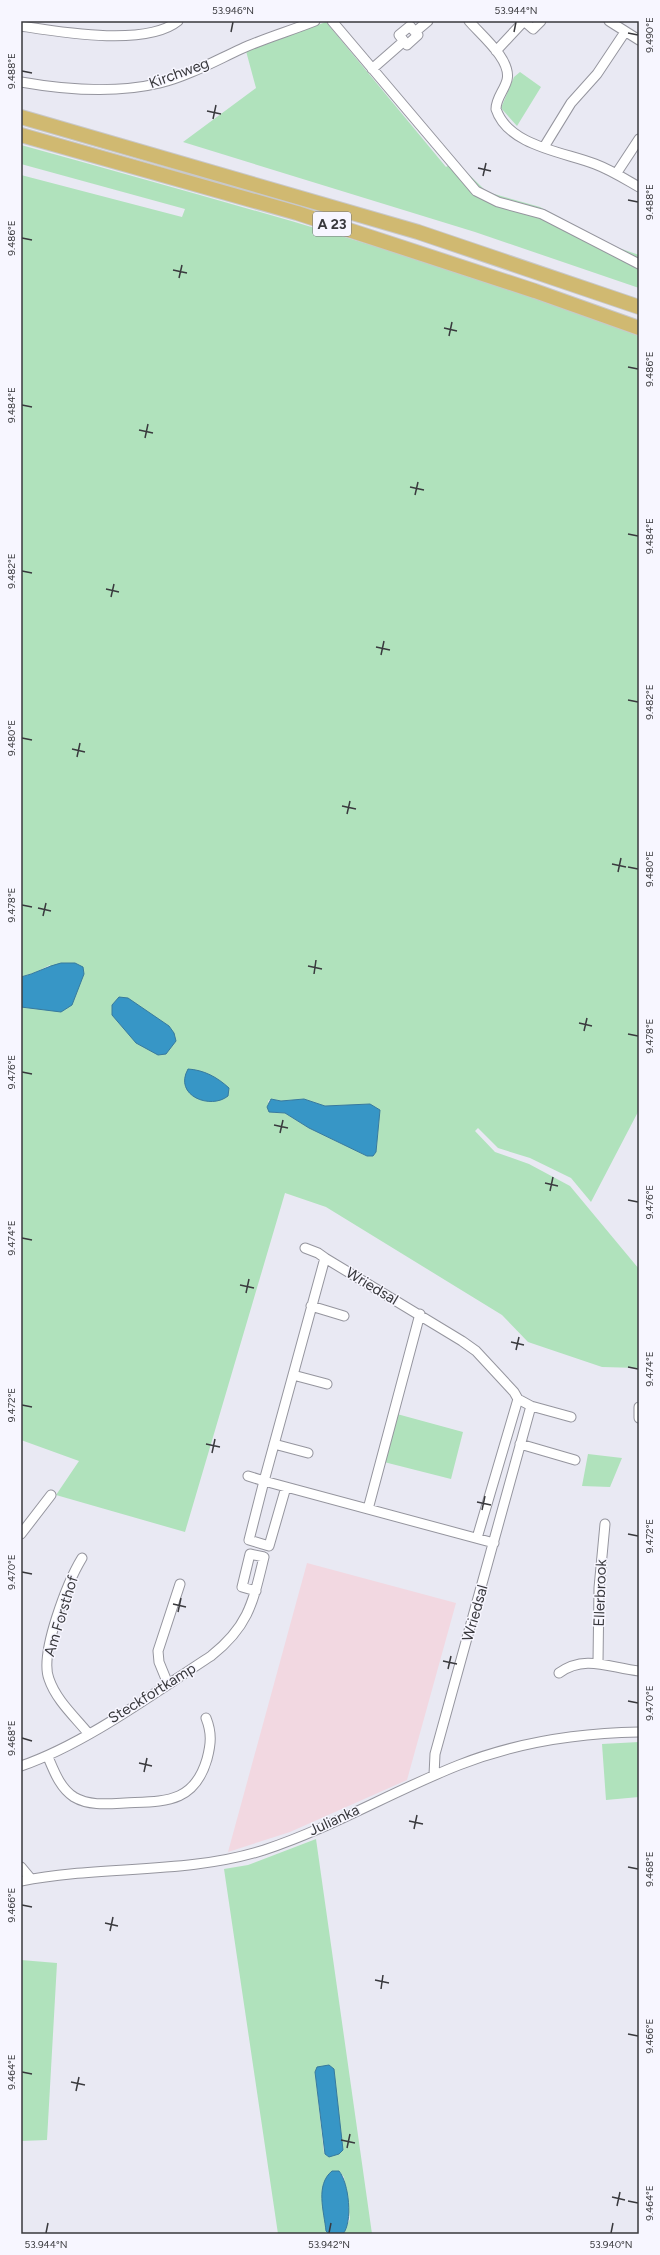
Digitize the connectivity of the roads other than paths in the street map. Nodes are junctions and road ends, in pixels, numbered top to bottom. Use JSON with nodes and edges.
{"nodes":[{"id":1,"x":178,"y":21,"type":"edge"},
{"id":2,"x":332,"y":21,"type":"edge"},
{"id":3,"x":428,"y":21,"type":"edge"},
{"id":4,"x":469,"y":21,"type":"edge"},
{"id":5,"x":524,"y":21,"type":"edge"},
{"id":6,"x":541,"y":21,"type":"edge"},
{"id":7,"x":609,"y":21,"type":"edge"},
{"id":8,"x":308,"y":22,"type":"edge"},
{"id":9,"x":21,"y":26,"type":"edge"},
{"id":10,"x":625,"y":32,"type":"junction"},
{"id":11,"x":639,"y":40,"type":"edge"},
{"id":12,"x":496,"y":52,"type":"junction"},
{"id":13,"x":372,"y":69,"type":"junction"},
{"id":14,"x":21,"y":82,"type":"edge"},
{"id":15,"x":21,"y":117,"type":"edge"},
{"id":16,"x":21,"y":136,"type":"edge"},
{"id":17,"x":639,"y":138,"type":"edge"},
{"id":18,"x":544,"y":147,"type":"junction"},
{"id":19,"x":616,"y":174,"type":"junction"},
{"id":20,"x":639,"y":187,"type":"edge"},
{"id":21,"x":639,"y":264,"type":"edge"},
{"id":22,"x":639,"y":307,"type":"edge"},
{"id":23,"x":639,"y":328,"type":"edge"},
{"id":24,"x":305,"y":1248,"type":"dead end"},
{"id":25,"x":325,"y":1258,"type":"junction"},
{"id":26,"x":311,"y":1306,"type":"junction"},
{"id":27,"x":420,"y":1314,"type":"junction"},
{"id":28,"x":344,"y":1316,"type":"dead end"},
{"id":29,"x":293,"y":1375,"type":"junction"},
{"id":30,"x":327,"y":1384,"type":"dead end"},
{"id":31,"x":518,"y":1399,"type":"junction"},
{"id":32,"x":531,"y":1406,"type":"junction"},
{"id":33,"x":639,"y":1407,"type":"edge"},
{"id":34,"x":571,"y":1418,"type":"dead end"},
{"id":35,"x":639,"y":1418,"type":"edge"},
{"id":36,"x":274,"y":1444,"type":"junction"},
{"id":37,"x":520,"y":1444,"type":"junction"},
{"id":38,"x":308,"y":1453,"type":"dead end"},
{"id":39,"x":575,"y":1460,"type":"dead end"},
{"id":40,"x":248,"y":1476,"type":"dead end"},
{"id":41,"x":264,"y":1481,"type":"junction"},
{"id":42,"x":286,"y":1487,"type":"junction"},
{"id":43,"x":51,"y":1495,"type":"dead end"},
{"id":44,"x":368,"y":1509,"type":"junction"},
{"id":45,"x":605,"y":1524,"type":"dead end"},
{"id":46,"x":21,"y":1534,"type":"edge"},
{"id":47,"x":477,"y":1538,"type":"junction"},
{"id":48,"x":494,"y":1543,"type":"junction"},
{"id":49,"x":82,"y":1558,"type":"dead end"},
{"id":50,"x":180,"y":1584,"type":"dead end"},
{"id":51,"x":256,"y":1591,"type":"dead end"},
{"id":52,"x":598,"y":1662,"type":"junction"},
{"id":53,"x":639,"y":1671,"type":"edge"},
{"id":54,"x":559,"y":1673,"type":"dead end"},
{"id":55,"x":168,"y":1684,"type":"junction"},
{"id":56,"x":206,"y":1718,"type":"dead end"},
{"id":57,"x":639,"y":1732,"type":"edge"},
{"id":58,"x":88,"y":1733,"type":"junction"},
{"id":59,"x":48,"y":1757,"type":"junction"},
{"id":60,"x":21,"y":1766,"type":"edge"},
{"id":61,"x":434,"y":1775,"type":"junction"},
{"id":62,"x":21,"y":1867,"type":"edge"},
{"id":63,"x":30,"y":1879,"type":"junction"},
{"id":64,"x":21,"y":1881,"type":"edge"}],
"edges":[{"from":1,"to":9,"type":"street"},
{"from":2,"to":13,"type":"street"},
{"from":3,"to":13,"type":"street"},
{"from":4,"to":12,"type":"street"},
{"from":5,"to":6,"type":"street"},
{"from":5,"to":12,"type":"street"},
{"from":7,"to":10,"type":"street"},
{"from":8,"to":14,"type":"street","name":"Kirchweg"},
{"from":10,"to":11,"type":"street"},
{"from":10,"to":18,"type":"street"},
{"from":12,"to":18,"type":"street"},
{"from":13,"to":21,"type":"street"},
{"from":15,"to":22,"type":"highway","number":"A 23"},
{"from":16,"to":23,"type":"highway","number":"A 23"},
{"from":17,"to":19,"type":"street"},
{"from":18,"to":19,"type":"street"},
{"from":19,"to":20,"type":"street"},
{"from":24,"to":25,"type":"street","name":"Wriedsal"},
{"from":25,"to":26,"type":"street"},
{"from":25,"to":27,"type":"street","name":"Wriedsal"},
{"from":26,"to":28,"type":"street"},
{"from":26,"to":29,"type":"street"},
{"from":27,"to":31,"type":"street","name":"Wriedsal"},
{"from":27,"to":44,"type":"street"},
{"from":29,"to":30,"type":"street"},
{"from":29,"to":36,"type":"street"},
{"from":31,"to":32,"type":"street","name":"Wriedsal"},
{"from":31,"to":47,"type":"street"},
{"from":32,"to":34,"type":"street","name":"Wriedsal"},
{"from":32,"to":37,"type":"street","name":"Wriedsal"},
{"from":33,"to":35,"type":"street"},
{"from":36,"to":38,"type":"street"},
{"from":36,"to":41,"type":"street"},
{"from":37,"to":39,"type":"street"},
{"from":37,"to":48,"type":"street","name":"Wriedsal"},
{"from":40,"to":41,"type":"street"},
{"from":41,"to":42,"type":"street"},
{"from":41,"to":42,"type":"street"},
{"from":42,"to":44,"type":"street"},
{"from":43,"to":46,"type":"street"},
{"from":44,"to":47,"type":"street"},
{"from":45,"to":52,"type":"street","name":"Ellerbrook"},
{"from":47,"to":48,"type":"street"},
{"from":48,"to":61,"type":"street","name":"Wriedsal"},
{"from":49,"to":58,"type":"street","name":"Am Forsthof"},
{"from":50,"to":55,"type":"street"},
{"from":51,"to":55,"type":"street","name":"Steckfortkamp"},
{"from":52,"to":53,"type":"street"},
{"from":52,"to":54,"type":"street"},
{"from":55,"to":58,"type":"street","name":"Steckfortkamp"},
{"from":56,"to":59,"type":"street"},
{"from":57,"to":61,"type":"street","name":"Julianka"},
{"from":58,"to":59,"type":"street","name":"Steckfortkamp"},
{"from":59,"to":60,"type":"street","name":"Steckfortkamp"},
{"from":61,"to":63,"type":"street","name":"Julianka"},
{"from":62,"to":63,"type":"street"},
{"from":63,"to":64,"type":"street","name":"Julianka"}]}
